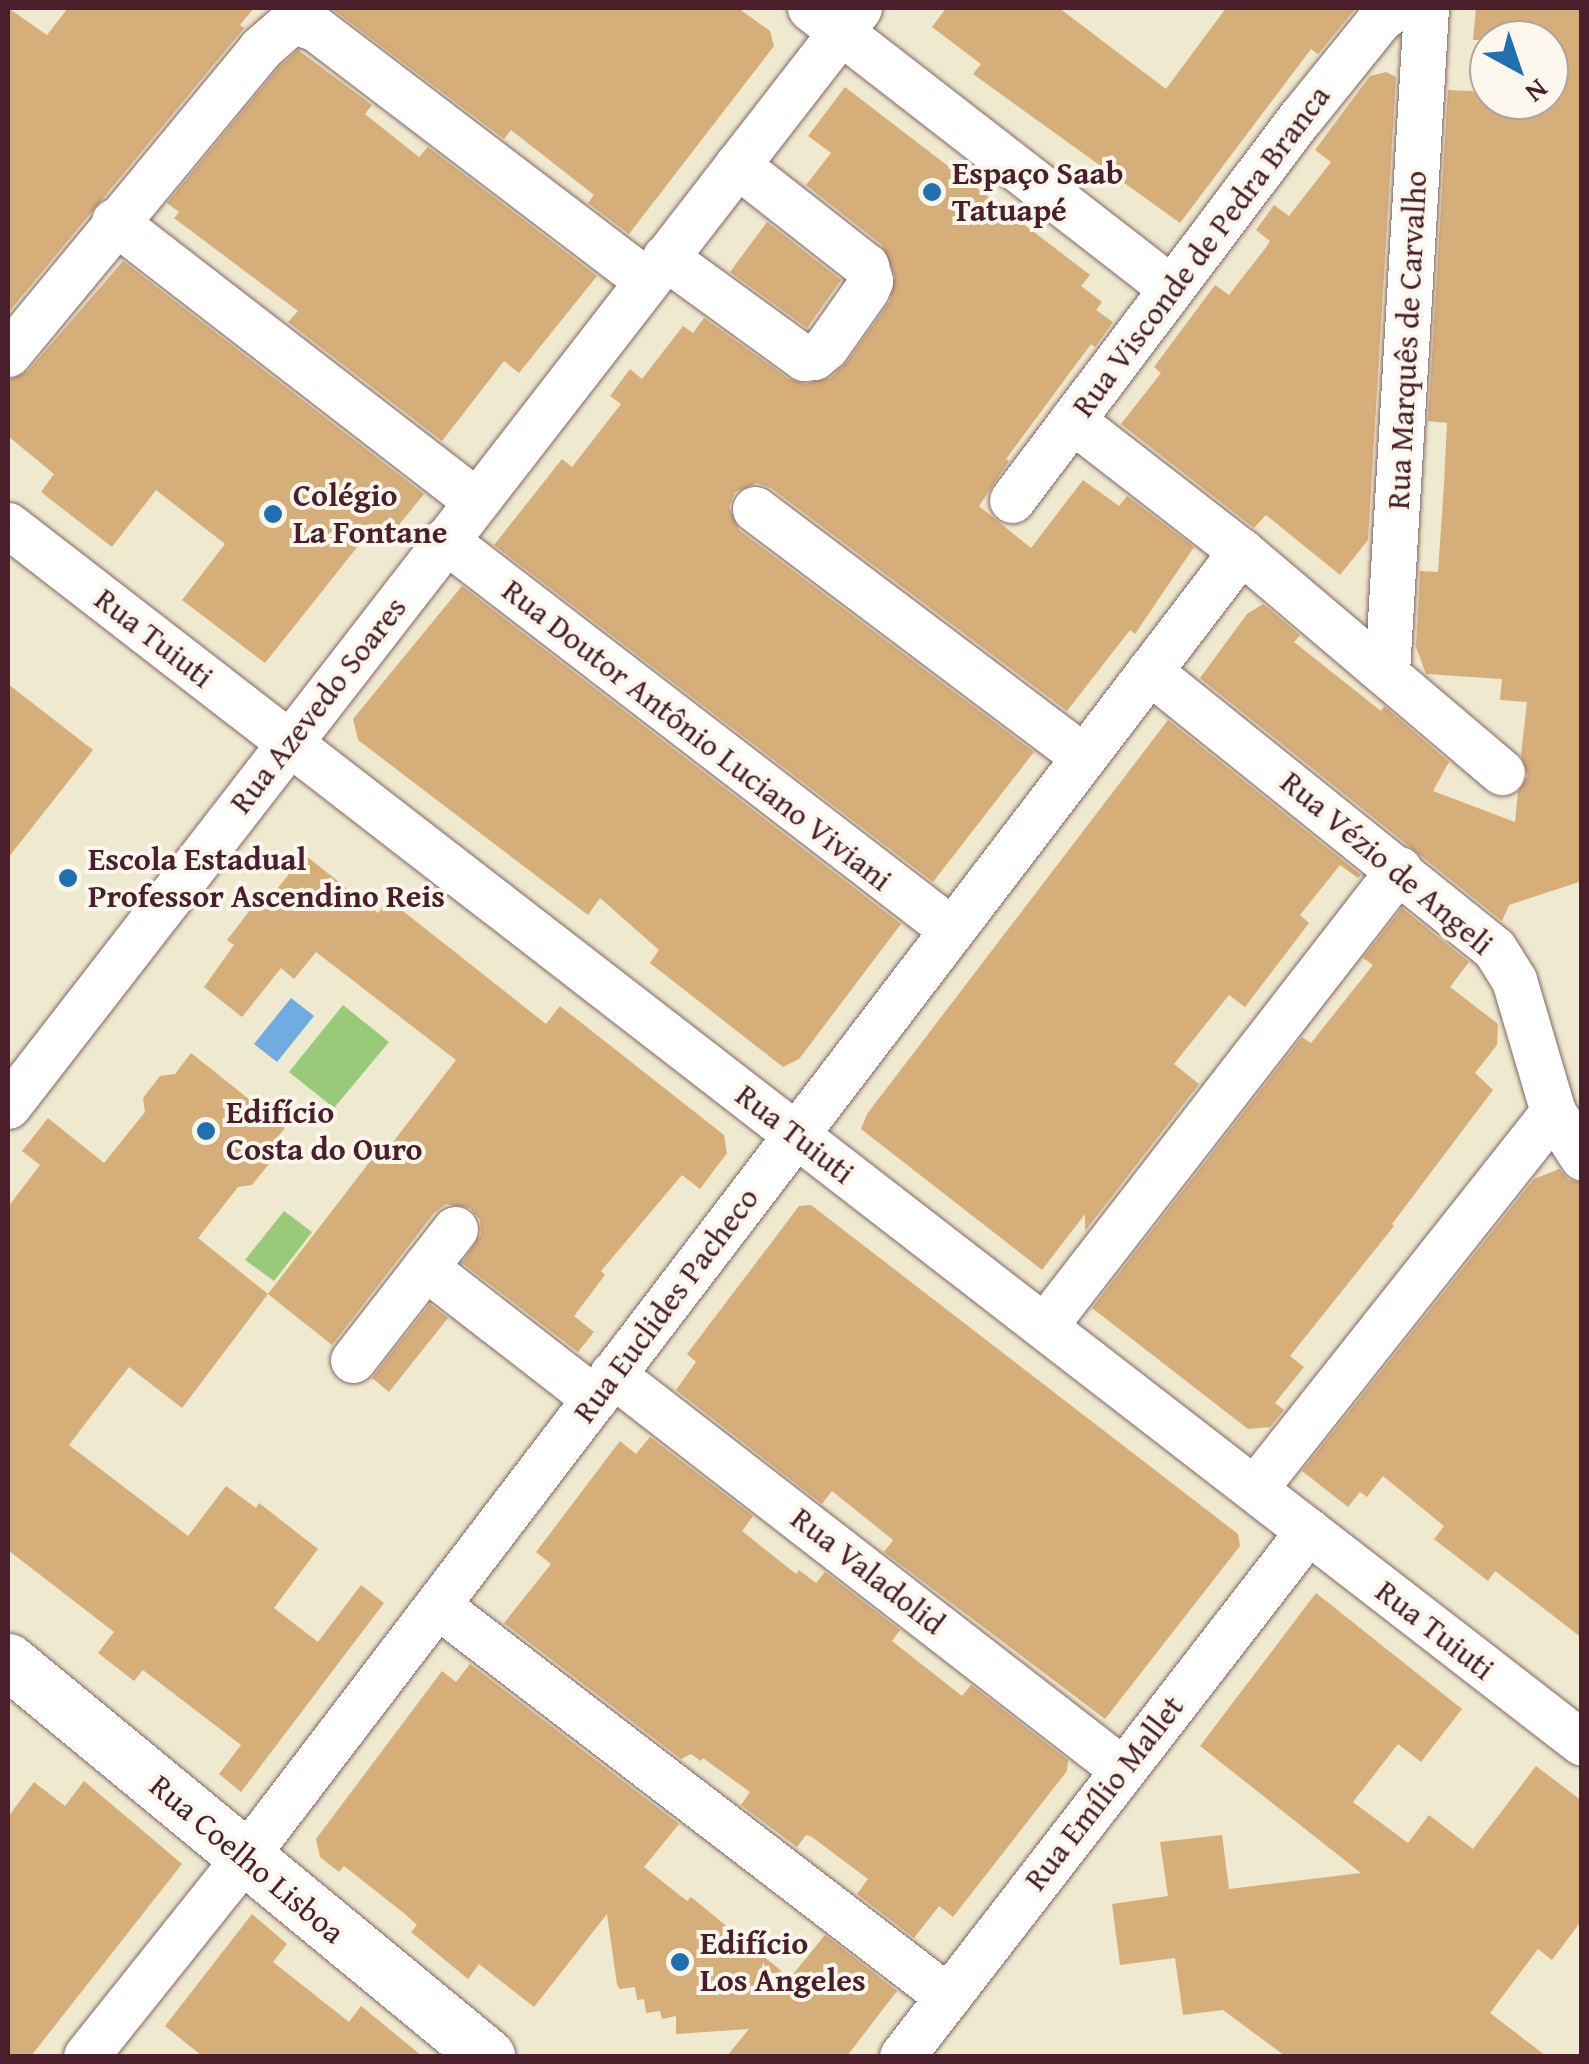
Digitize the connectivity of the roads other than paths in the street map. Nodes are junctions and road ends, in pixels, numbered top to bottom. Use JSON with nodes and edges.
{"nodes":[{"id":1,"x":1396,"y":8,"type":"edge"},
{"id":2,"x":1426,"y":8,"type":"edge"},
{"id":3,"x":837,"y":15,"type":"edge"},
{"id":4,"x":736,"y":165,"type":"junction"},
{"id":5,"x":114,"y":220,"type":"junction"},
{"id":6,"x":656,"y":269,"type":"junction"},
{"id":7,"x":1172,"y":288,"type":"junction"},
{"id":8,"x":8,"y":354,"type":"edge"},
{"id":9,"x":1072,"y":420,"type":"junction"},
{"id":10,"x":476,"y":500,"type":"junction"},
{"id":11,"x":1012,"y":500,"type":"dead end"},
{"id":12,"x":755,"y":509,"type":"dead end"},
{"id":13,"x":8,"y":524,"type":"edge"},
{"id":14,"x":445,"y":540,"type":"junction"},
{"id":15,"x":1241,"y":551,"type":"junction"},
{"id":16,"x":1149,"y":671,"type":"junction"},
{"id":17,"x":1387,"y":672,"type":"junction"},
{"id":18,"x":289,"y":741,"type":"junction"},
{"id":19,"x":1083,"y":756,"type":"junction"},
{"id":20,"x":1502,"y":772,"type":"dead end"},
{"id":21,"x":1399,"y":868,"type":"junction"},
{"id":22,"x":950,"y":929,"type":"junction"},
{"id":23,"x":8,"y":1106,"type":"edge"},
{"id":24,"x":1554,"y":1112,"type":"junction"},
{"id":25,"x":795,"y":1135,"type":"junction"},
{"id":26,"x":1582,"y":1157,"type":"edge"},
{"id":27,"x":455,"y":1229,"type":"dead end"},
{"id":28,"x":425,"y":1267,"type":"junction"},
{"id":29,"x":1046,"y":1324,"type":"junction"},
{"id":30,"x":353,"y":1360,"type":"dead end"},
{"id":31,"x":604,"y":1386,"type":"junction"},
{"id":32,"x":1255,"y":1488,"type":"junction"},
{"id":33,"x":1308,"y":1530,"type":"junction"},
{"id":34,"x":437,"y":1605,"type":"junction"},
{"id":35,"x":8,"y":1661,"type":"edge"},
{"id":36,"x":1582,"y":1743,"type":"edge"},
{"id":37,"x":1122,"y":1769,"type":"junction"},
{"id":38,"x":244,"y":1858,"type":"junction"},
{"id":39,"x":948,"y":1997,"type":"junction"},
{"id":40,"x":86,"y":2056,"type":"edge"},
{"id":41,"x":486,"y":2056,"type":"edge"},
{"id":42,"x":902,"y":2056,"type":"edge"}],
"edges":[{"from":1,"to":7,"type":"street","name":"Rua Visconde de Pedra Branca"},
{"from":2,"to":17,"type":"street","name":"Rua Marquês de Carvalho"},
{"from":3,"to":4,"type":"street","name":"Rua Azevedo Soares"},
{"from":3,"to":7,"type":"street"},
{"from":4,"to":6,"type":"street","name":"Rua Azevedo Soares"},
{"from":4,"to":6,"type":"street"},
{"from":5,"to":6,"type":"street"},
{"from":5,"to":8,"type":"street"},
{"from":5,"to":10,"type":"street"},
{"from":6,"to":10,"type":"street","name":"Rua Azevedo Soares"},
{"from":7,"to":9,"type":"street","name":"Rua Visconde de Pedra Branca"},
{"from":9,"to":11,"type":"street","name":"Rua Visconde de Pedra Branca"},
{"from":9,"to":15,"type":"street"},
{"from":10,"to":14,"type":"street","name":"Rua Azevedo Soares"},
{"from":12,"to":19,"type":"street"},
{"from":13,"to":18,"type":"street","name":"Rua Tuiuti"},
{"from":14,"to":18,"type":"street","name":"Rua Azevedo Soares"},
{"from":14,"to":22,"type":"street","name":"Rua Doutor Antônio Luciano Viviani"},
{"from":15,"to":16,"type":"street","name":"Rua Euclides Pacheco"},
{"from":15,"to":17,"type":"street"},
{"from":16,"to":19,"type":"street","name":"Rua Euclides Pacheco"},
{"from":16,"to":21,"type":"street","name":"Rua Vézio de Angeli"},
{"from":17,"to":20,"type":"street"},
{"from":18,"to":23,"type":"street","name":"Rua Azevedo Soares"},
{"from":18,"to":25,"type":"street","name":"Rua Tuiuti"},
{"from":19,"to":22,"type":"street","name":"Rua Euclides Pacheco"},
{"from":21,"to":24,"type":"street","name":"Rua Vézio de Angeli"},
{"from":21,"to":29,"type":"street"},
{"from":22,"to":25,"type":"street","name":"Rua Euclides Pacheco"},
{"from":24,"to":26,"type":"street","name":"Rua Vézio de Angeli"},
{"from":24,"to":32,"type":"street"},
{"from":25,"to":29,"type":"street","name":"Rua Tuiuti"},
{"from":25,"to":31,"type":"street","name":"Rua Euclides Pacheco"},
{"from":27,"to":28,"type":"street"},
{"from":28,"to":30,"type":"street"},
{"from":28,"to":31,"type":"street","name":"Rua Valadolid"},
{"from":29,"to":32,"type":"street","name":"Rua Tuiuti"},
{"from":31,"to":34,"type":"street","name":"Rua Euclides Pacheco"},
{"from":31,"to":37,"type":"street","name":"Rua Valadolid"},
{"from":32,"to":33,"type":"street","name":"Rua Tuiuti"},
{"from":33,"to":36,"type":"street","name":"Rua Tuiuti"},
{"from":33,"to":37,"type":"street","name":"Rua Emílio Mallet"},
{"from":34,"to":38,"type":"street","name":"Rua Euclides Pacheco"},
{"from":34,"to":39,"type":"street"},
{"from":35,"to":38,"type":"main road","name":"Rua Coelho Lisboa"},
{"from":37,"to":39,"type":"street","name":"Rua Emílio Mallet"},
{"from":38,"to":40,"type":"street","name":"Rua Euclides Pacheco"},
{"from":38,"to":41,"type":"main road","name":"Rua Coelho Lisboa"},
{"from":39,"to":42,"type":"street","name":"Rua Emílio Mallet"}]}
